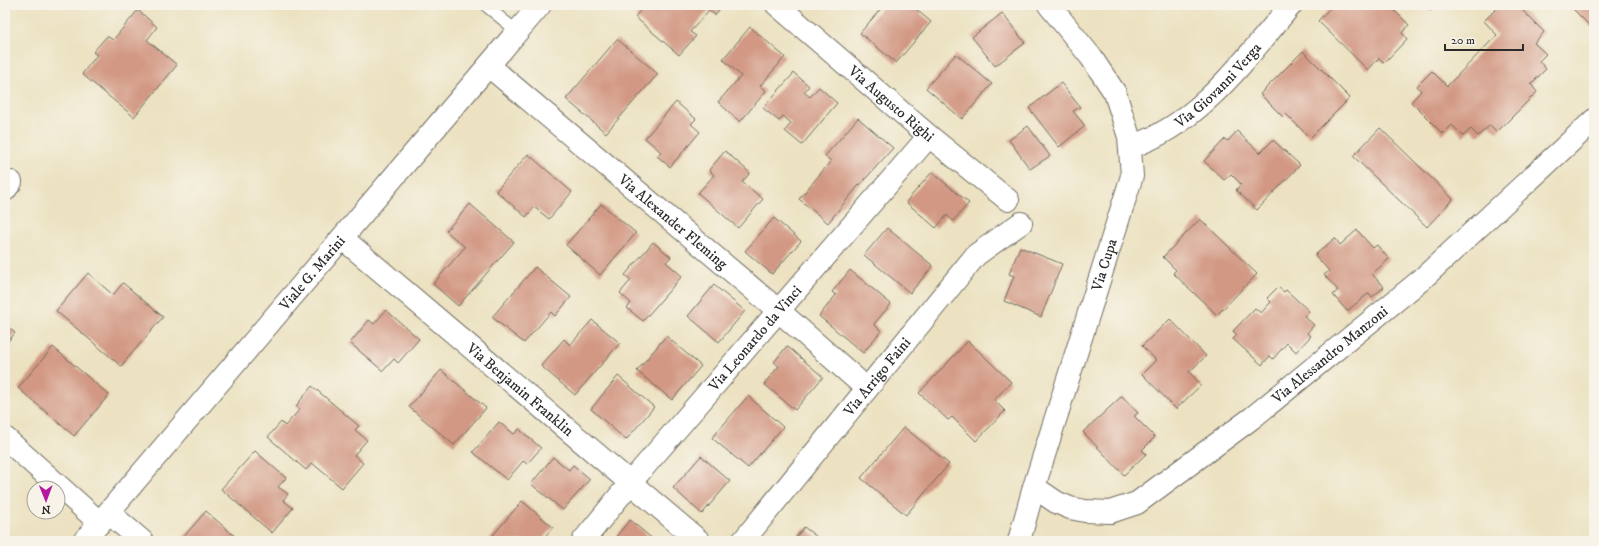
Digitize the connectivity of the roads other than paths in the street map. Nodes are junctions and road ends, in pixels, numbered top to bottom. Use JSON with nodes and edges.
{"nodes":[{"id":1,"x":485,"y":5,"type":"edge"},
{"id":2,"x":540,"y":5,"type":"edge"},
{"id":3,"x":777,"y":5,"type":"edge"},
{"id":4,"x":1049,"y":5,"type":"edge"},
{"id":5,"x":1291,"y":5,"type":"edge"},
{"id":6,"x":518,"y":32,"type":"junction"},
{"id":7,"x":489,"y":66,"type":"junction"},
{"id":8,"x":1594,"y":120,"type":"edge"},
{"id":9,"x":929,"y":136,"type":"junction"},
{"id":10,"x":1130,"y":147,"type":"junction"},
{"id":11,"x":1008,"y":200,"type":"dead end"},
{"id":12,"x":1021,"y":223,"type":"dead end"},
{"id":13,"x":342,"y":238,"type":"junction"},
{"id":14,"x":779,"y":311,"type":"junction"},
{"id":15,"x":856,"y":379,"type":"dead end"},
{"id":16,"x":5,"y":438,"type":"edge"},
{"id":17,"x":631,"y":482,"type":"junction"},
{"id":18,"x":1034,"y":487,"type":"junction"},
{"id":19,"x":104,"y":518,"type":"junction"},
{"id":20,"x":84,"y":541,"type":"edge"},
{"id":21,"x":142,"y":541,"type":"edge"},
{"id":22,"x":583,"y":541,"type":"edge"},
{"id":23,"x":699,"y":541,"type":"edge"},
{"id":24,"x":743,"y":541,"type":"edge"},
{"id":25,"x":1019,"y":541,"type":"edge"}],
"edges":[{"from":1,"to":6,"type":"lane"},
{"from":2,"to":6,"type":"street","name":"Viale G. Marini"},
{"from":3,"to":9,"type":"street","name":"Via Augusto Righi"},
{"from":4,"to":10,"type":"street","name":"Via Cupa"},
{"from":5,"to":10,"type":"street","name":"Via Giovanni Verga"},
{"from":6,"to":7,"type":"street","name":"Viale G. Marini"},
{"from":7,"to":13,"type":"street","name":"Viale G. Marini"},
{"from":7,"to":14,"type":"street","name":"Via Alexander Fleming"},
{"from":8,"to":18,"type":"street","name":"Via Alessandro Manzoni"},
{"from":9,"to":11,"type":"street","name":"Via Augusto Righi"},
{"from":9,"to":14,"type":"street","name":"Via Leonardo da Vinci"},
{"from":10,"to":18,"type":"street","name":"Via Cupa"},
{"from":12,"to":24,"type":"street","name":"Via Arrigo Faini"},
{"from":13,"to":17,"type":"street","name":"Via Benjamin Franklin"},
{"from":13,"to":19,"type":"street","name":"Viale G. Marini"},
{"from":14,"to":15,"type":"street","name":"Via Alexander Fleming"},
{"from":14,"to":17,"type":"street","name":"Via Leonardo da Vinci"},
{"from":16,"to":19,"type":"street"},
{"from":17,"to":22,"type":"street","name":"Via Leonardo da Vinci"},
{"from":17,"to":23,"type":"street","name":"Via Benjamin Franklin"},
{"from":18,"to":25,"type":"street","name":"Via Cupa"},
{"from":19,"to":20,"type":"street","name":"Viale G. Marini"},
{"from":19,"to":21,"type":"street"}]}
